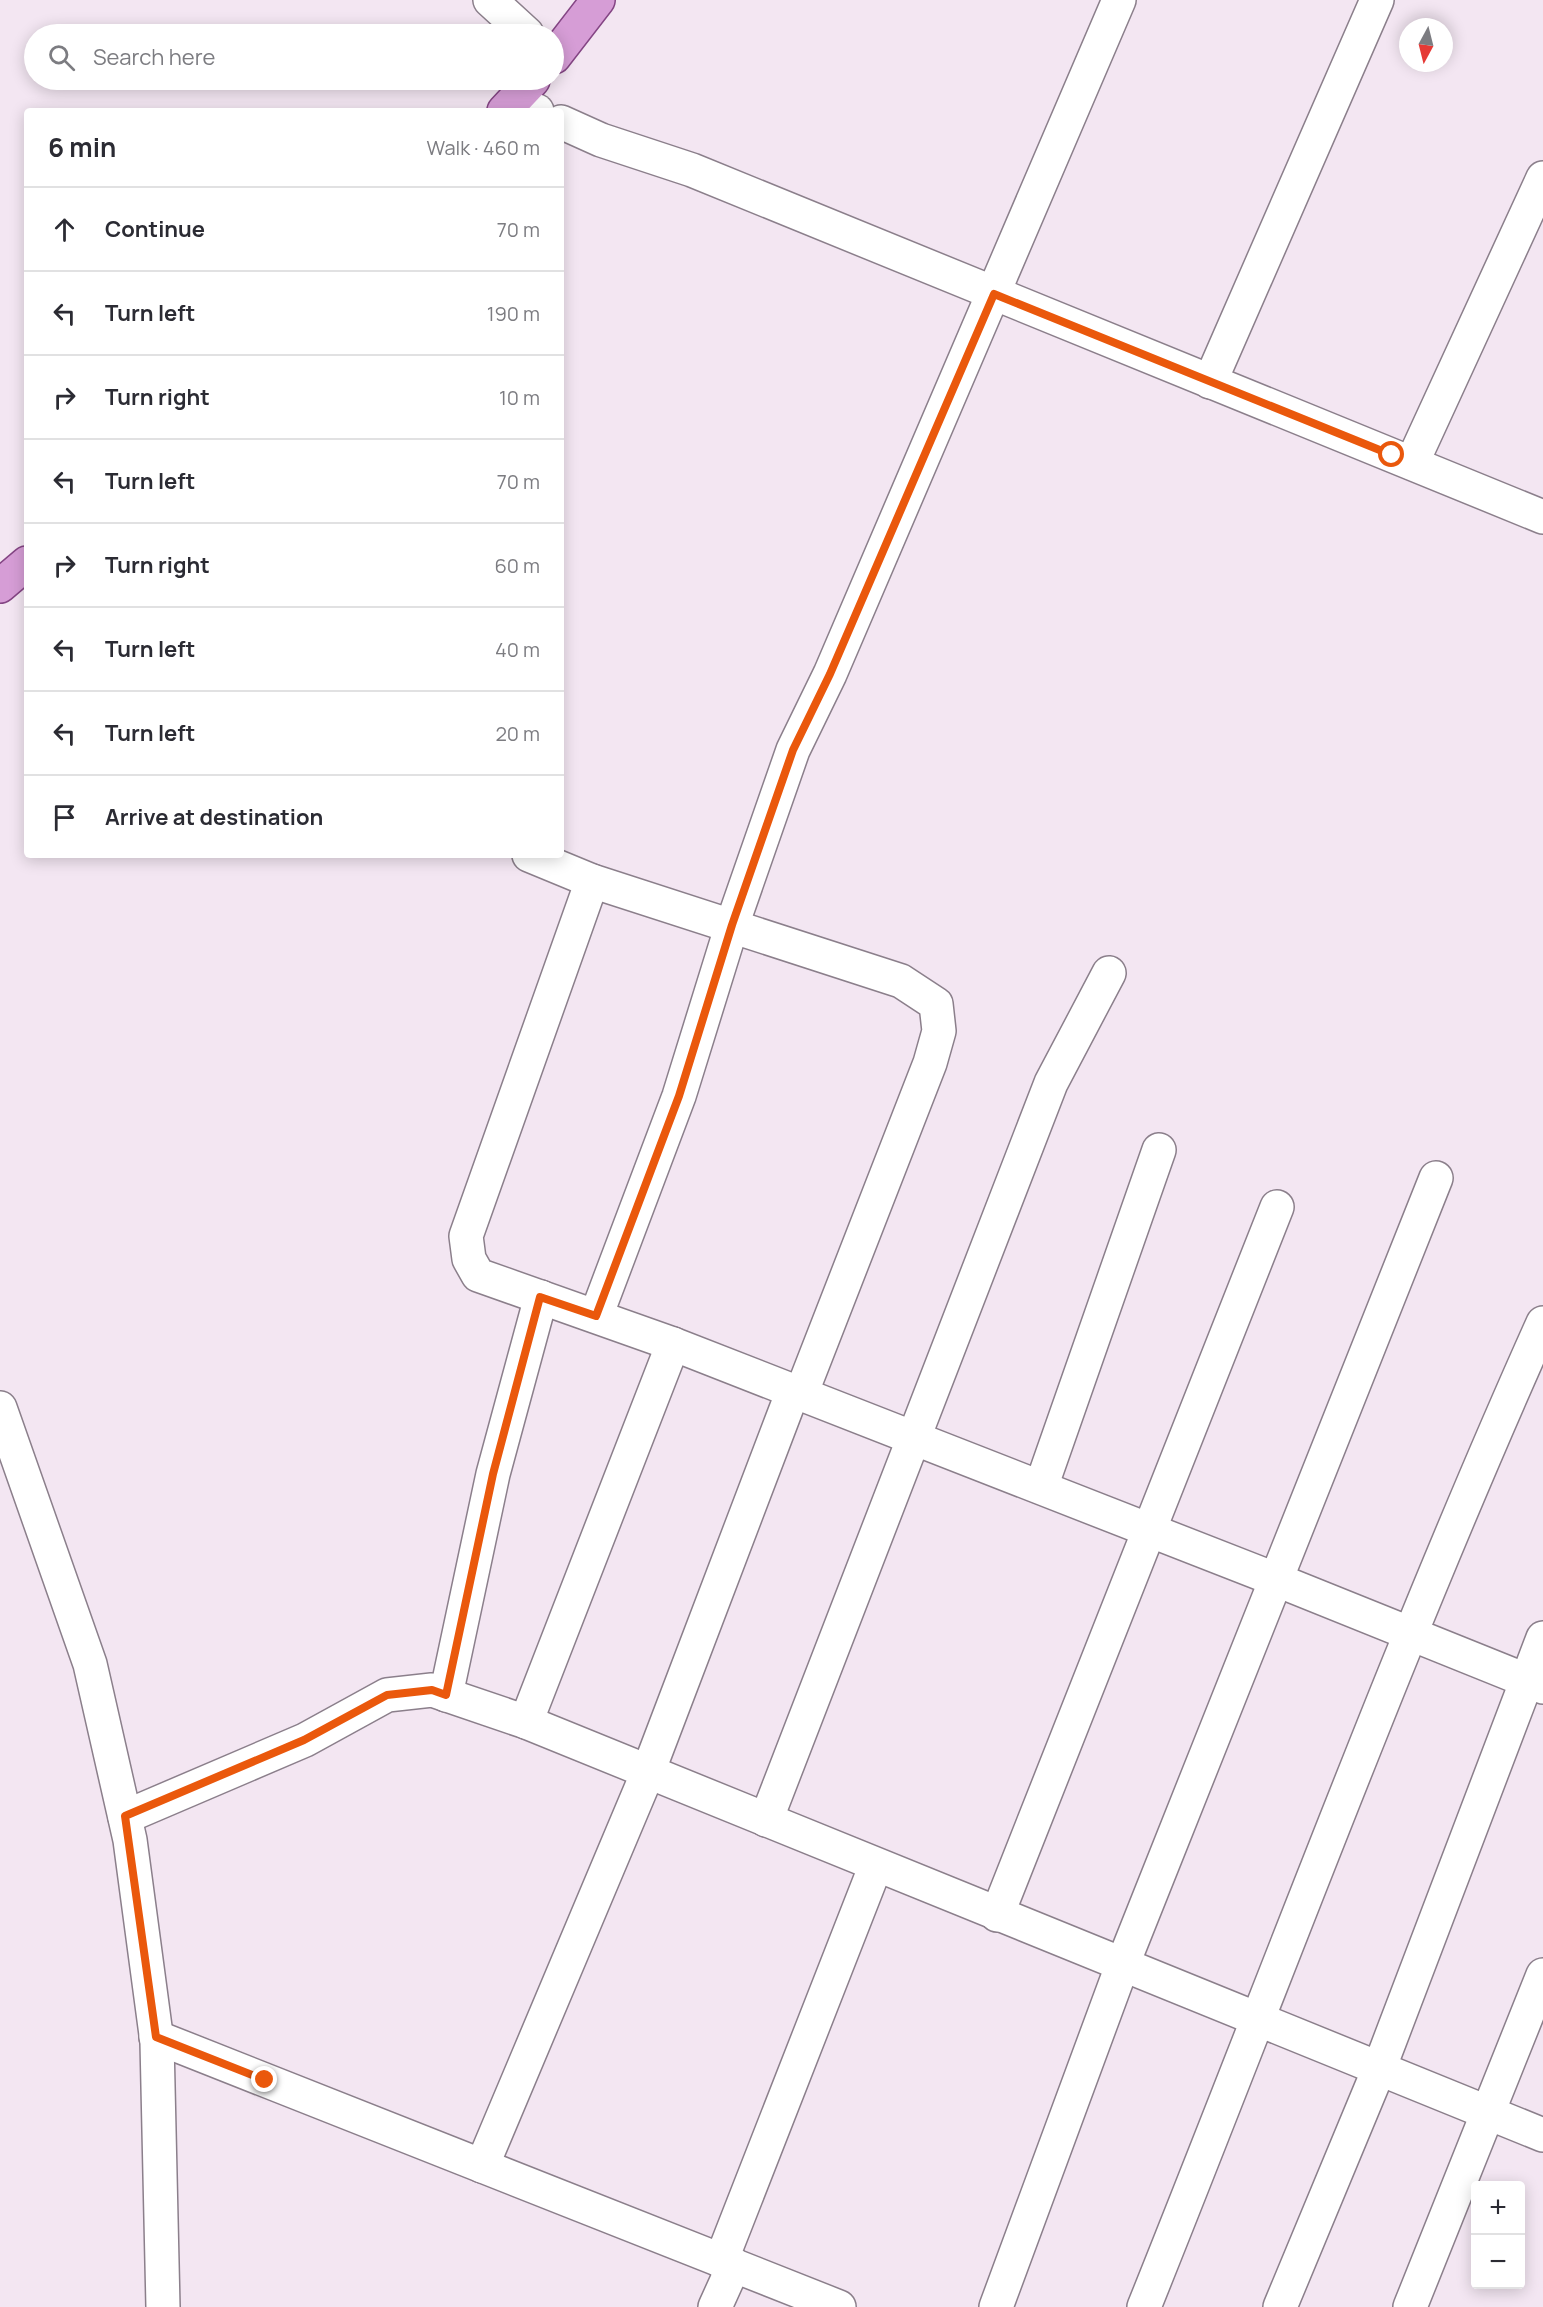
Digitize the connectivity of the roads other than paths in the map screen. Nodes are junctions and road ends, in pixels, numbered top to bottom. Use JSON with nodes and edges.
{"nodes":[{"id":1,"x":490,"y":0,"type":"edge"},
{"id":2,"x":598,"y":0,"type":"edge"},
{"id":3,"x":1119,"y":0,"type":"edge"},
{"id":4,"x":1377,"y":0,"type":"edge"},
{"id":5,"x":516,"y":24,"type":"edge"},
{"id":6,"x":564,"y":44,"type":"edge"},
{"id":7,"x":564,"y":123,"type":"edge"},
{"id":8,"x":1543,"y":177,"type":"edge"},
{"id":9,"x":994,"y":294,"type":"junction"},
{"id":10,"x":1210,"y":382,"type":"junction"},
{"id":11,"x":1412,"y":463,"type":"junction"},
{"id":12,"x":1543,"y":517,"type":"edge"},
{"id":13,"x":24,"y":566,"type":"edge"},
{"id":14,"x":0,"y":586,"type":"edge"},
{"id":15,"x":536,"y":858,"type":"edge"},
{"id":16,"x":592,"y":881,"type":"junction"},
{"id":17,"x":732,"y":925,"type":"junction"},
{"id":18,"x":1109,"y":973,"type":"dead end"},
{"id":19,"x":1159,"y":1150,"type":"dead end"},
{"id":20,"x":1436,"y":1178,"type":"dead end"},
{"id":21,"x":1277,"y":1207,"type":"dead end"},
{"id":22,"x":540,"y":1297,"type":"junction"},
{"id":23,"x":596,"y":1316,"type":"junction"},
{"id":24,"x":1543,"y":1323,"type":"edge"},
{"id":25,"x":673,"y":1344,"type":"junction"},
{"id":26,"x":797,"y":1392,"type":"junction"},
{"id":27,"x":0,"y":1408,"type":"edge"},
{"id":28,"x":913,"y":1438,"type":"junction"},
{"id":29,"x":1041,"y":1488,"type":"junction"},
{"id":30,"x":1150,"y":1531,"type":"junction"},
{"id":31,"x":1277,"y":1580,"type":"junction"},
{"id":32,"x":1410,"y":1633,"type":"junction"},
{"id":33,"x":1543,"y":1638,"type":"edge"},
{"id":34,"x":1535,"y":1684,"type":"edge"},
{"id":35,"x":446,"y":1695,"type":"junction"},
{"id":36,"x":526,"y":1722,"type":"junction"},
{"id":37,"x":648,"y":1772,"type":"junction"},
{"id":38,"x":125,"y":1816,"type":"junction"},
{"id":39,"x":766,"y":1820,"type":"junction"},
{"id":40,"x":876,"y":1865,"type":"junction"},
{"id":41,"x":997,"y":1915,"type":"junction"},
{"id":42,"x":1122,"y":1966,"type":"junction"},
{"id":43,"x":1543,"y":1975,"type":"edge"},
{"id":44,"x":1259,"y":2021,"type":"junction"},
{"id":45,"x":156,"y":2037,"type":"junction"},
{"id":46,"x":1378,"y":2069,"type":"junction"},
{"id":47,"x":1489,"y":2114,"type":"junction"},
{"id":48,"x":1543,"y":2135,"type":"edge"},
{"id":49,"x":482,"y":2166,"type":"junction"},
{"id":50,"x":727,"y":2263,"type":"junction"},
{"id":51,"x":163,"y":2307,"type":"edge"},
{"id":52,"x":715,"y":2307,"type":"edge"},
{"id":53,"x":839,"y":2307,"type":"edge"},
{"id":54,"x":996,"y":2307,"type":"edge"},
{"id":55,"x":1144,"y":2307,"type":"edge"},
{"id":56,"x":1280,"y":2307,"type":"edge"},
{"id":57,"x":1410,"y":2307,"type":"edge"}],
"edges":[{"from":1,"to":5,"type":"street"},
{"from":2,"to":6,"type":"main road"},
{"from":3,"to":9,"type":"street"},
{"from":4,"to":10,"type":"street"},
{"from":7,"to":9,"type":"street"},
{"from":8,"to":11,"type":"street"},
{"from":9,"to":10,"type":"street"},
{"from":9,"to":17,"type":"street"},
{"from":10,"to":11,"type":"street"},
{"from":11,"to":12,"type":"street"},
{"from":13,"to":14,"type":"main road"},
{"from":15,"to":16,"type":"street"},
{"from":16,"to":17,"type":"street"},
{"from":16,"to":22,"type":"street"},
{"from":17,"to":23,"type":"street"},
{"from":17,"to":26,"type":"street"},
{"from":18,"to":28,"type":"street"},
{"from":19,"to":29,"type":"street"},
{"from":20,"to":31,"type":"street"},
{"from":21,"to":30,"type":"street"},
{"from":22,"to":23,"type":"street"},
{"from":22,"to":35,"type":"street"},
{"from":23,"to":25,"type":"street"},
{"from":24,"to":32,"type":"street"},
{"from":25,"to":26,"type":"street"},
{"from":25,"to":36,"type":"street"},
{"from":26,"to":28,"type":"street"},
{"from":26,"to":37,"type":"street"},
{"from":27,"to":38,"type":"street"},
{"from":28,"to":29,"type":"street"},
{"from":28,"to":39,"type":"street"},
{"from":29,"to":30,"type":"street"},
{"from":30,"to":31,"type":"street"},
{"from":30,"to":41,"type":"street"},
{"from":31,"to":32,"type":"street"},
{"from":31,"to":42,"type":"street"},
{"from":32,"to":34,"type":"street"},
{"from":32,"to":44,"type":"street"},
{"from":33,"to":34,"type":"street"},
{"from":34,"to":46,"type":"street"},
{"from":35,"to":36,"type":"street"},
{"from":35,"to":38,"type":"street"},
{"from":36,"to":37,"type":"street"},
{"from":37,"to":39,"type":"street"},
{"from":37,"to":49,"type":"street"},
{"from":38,"to":45,"type":"street"},
{"from":39,"to":40,"type":"street"},
{"from":40,"to":41,"type":"street"},
{"from":40,"to":50,"type":"street"},
{"from":41,"to":42,"type":"street"},
{"from":42,"to":44,"type":"street"},
{"from":42,"to":54,"type":"street"},
{"from":43,"to":47,"type":"street"},
{"from":44,"to":46,"type":"street"},
{"from":44,"to":55,"type":"street"},
{"from":45,"to":49,"type":"street"},
{"from":45,"to":51,"type":"street"},
{"from":46,"to":47,"type":"street"},
{"from":46,"to":56,"type":"street"},
{"from":47,"to":48,"type":"street"},
{"from":47,"to":57,"type":"street"},
{"from":49,"to":50,"type":"street"},
{"from":50,"to":52,"type":"street"},
{"from":50,"to":53,"type":"street"}]}
